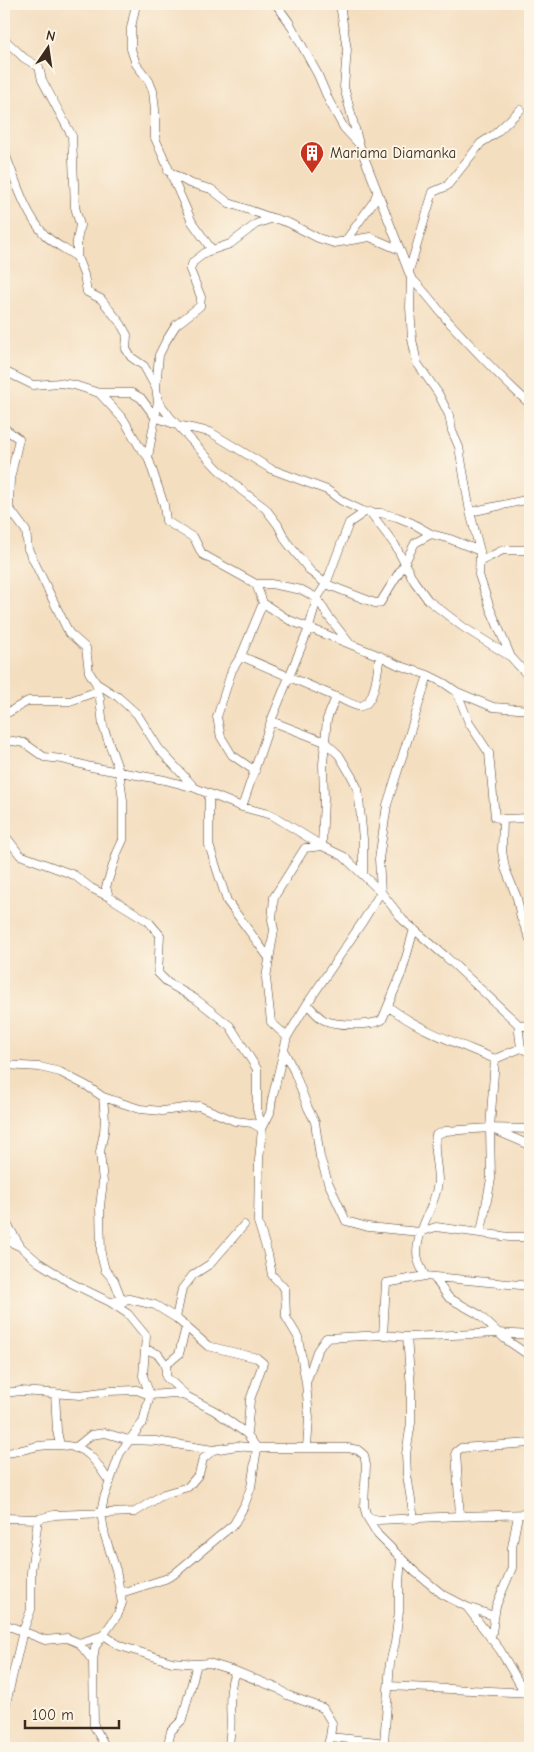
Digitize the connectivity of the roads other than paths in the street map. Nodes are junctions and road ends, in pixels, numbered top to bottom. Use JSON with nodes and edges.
{"nodes":[{"id":1,"x":136,"y":4,"type":"edge"},
{"id":2,"x":276,"y":4,"type":"edge"},
{"id":3,"x":340,"y":4,"type":"edge"},
{"id":4,"x":4,"y":39,"type":"edge"},
{"id":5,"x":520,"y":110,"type":"dead end"},
{"id":6,"x":359,"y":144,"type":"junction"},
{"id":7,"x":4,"y":151,"type":"edge"},
{"id":8,"x":168,"y":171,"type":"junction"},
{"id":9,"x":377,"y":193,"type":"junction"},
{"id":10,"x":273,"y":218,"type":"junction"},
{"id":11,"x":346,"y":240,"type":"junction"},
{"id":12,"x":212,"y":250,"type":"junction"},
{"id":13,"x":400,"y":250,"type":"junction"},
{"id":14,"x":77,"y":258,"type":"junction"},
{"id":15,"x":410,"y":275,"type":"junction"},
{"id":16,"x":4,"y":371,"type":"edge"},
{"id":17,"x":156,"y":388,"type":"junction"},
{"id":18,"x":99,"y":393,"type":"junction"},
{"id":19,"x":158,"y":401,"type":"junction"},
{"id":20,"x":530,"y":404,"type":"edge"},
{"id":21,"x":155,"y":417,"type":"junction"},
{"id":22,"x":177,"y":425,"type":"junction"},
{"id":23,"x":4,"y":428,"type":"edge"},
{"id":24,"x":148,"y":457,"type":"junction"},
{"id":25,"x":4,"y":498,"type":"edge"},
{"id":26,"x":530,"y":499,"type":"edge"},
{"id":27,"x":9,"y":508,"type":"junction"},
{"id":28,"x":367,"y":512,"type":"junction"},
{"id":29,"x":470,"y":512,"type":"junction"},
{"id":30,"x":431,"y":534,"type":"junction"},
{"id":31,"x":530,"y":550,"type":"edge"},
{"id":32,"x":480,"y":551,"type":"junction"},
{"id":33,"x":481,"y":561,"type":"junction"},
{"id":34,"x":404,"y":564,"type":"junction"},
{"id":35,"x":256,"y":584,"type":"junction"},
{"id":36,"x":326,"y":584,"type":"junction"},
{"id":37,"x":317,"y":598,"type":"junction"},
{"id":38,"x":263,"y":603,"type":"junction"},
{"id":39,"x":309,"y":628,"type":"junction"},
{"id":40,"x":350,"y":645,"type":"junction"},
{"id":41,"x":241,"y":656,"type":"junction"},
{"id":42,"x":380,"y":656,"type":"junction"},
{"id":43,"x":511,"y":656,"type":"junction"},
{"id":44,"x":428,"y":675,"type":"junction"},
{"id":45,"x":288,"y":677,"type":"junction"},
{"id":46,"x":530,"y":678,"type":"edge"},
{"id":47,"x":96,"y":683,"type":"junction"},
{"id":48,"x":98,"y":691,"type":"junction"},
{"id":49,"x":457,"y":692,"type":"junction"},
{"id":50,"x":336,"y":697,"type":"junction"},
{"id":51,"x":530,"y":710,"type":"edge"},
{"id":52,"x":4,"y":712,"type":"edge"},
{"id":53,"x":271,"y":721,"type":"junction"},
{"id":54,"x":4,"y":742,"type":"edge"},
{"id":55,"x":325,"y":742,"type":"junction"},
{"id":56,"x":119,"y":771,"type":"junction"},
{"id":57,"x":255,"y":771,"type":"junction"},
{"id":58,"x":195,"y":788,"type":"junction"},
{"id":59,"x":209,"y":795,"type":"junction"},
{"id":60,"x":242,"y":807,"type":"junction"},
{"id":61,"x":530,"y":818,"type":"edge"},
{"id":62,"x":502,"y":819,"type":"junction"},
{"id":63,"x":4,"y":834,"type":"edge"},
{"id":64,"x":322,"y":846,"type":"junction"},
{"id":65,"x":363,"y":874,"type":"junction"},
{"id":66,"x":381,"y":892,"type":"junction"},
{"id":67,"x":109,"y":897,"type":"junction"},
{"id":68,"x":414,"y":929,"type":"junction"},
{"id":69,"x":529,"y":936,"type":"edge"},
{"id":70,"x":269,"y":958,"type":"junction"},
{"id":71,"x":307,"y":1004,"type":"junction"},
{"id":72,"x":389,"y":1007,"type":"junction"},
{"id":73,"x":518,"y":1024,"type":"junction"},
{"id":74,"x":530,"y":1028,"type":"edge"},
{"id":75,"x":288,"y":1037,"type":"junction"},
{"id":76,"x":521,"y":1048,"type":"junction"},
{"id":77,"x":284,"y":1051,"type":"junction"},
{"id":78,"x":530,"y":1052,"type":"edge"},
{"id":79,"x":496,"y":1059,"type":"junction"},
{"id":80,"x":4,"y":1065,"type":"edge"},
{"id":81,"x":103,"y":1097,"type":"junction"},
{"id":82,"x":490,"y":1128,"type":"junction"},
{"id":83,"x":262,"y":1129,"type":"junction"},
{"id":84,"x":530,"y":1129,"type":"edge"},
{"id":85,"x":530,"y":1145,"type":"edge"},
{"id":86,"x":4,"y":1219,"type":"edge"},
{"id":87,"x":244,"y":1225,"type":"dead end"},
{"id":88,"x":420,"y":1232,"type":"junction"},
{"id":89,"x":481,"y":1232,"type":"junction"},
{"id":90,"x":530,"y":1237,"type":"edge"},
{"id":91,"x":4,"y":1239,"type":"edge"},
{"id":92,"x":21,"y":1247,"type":"junction"},
{"id":93,"x":425,"y":1276,"type":"junction"},
{"id":94,"x":435,"y":1279,"type":"junction"},
{"id":95,"x":530,"y":1286,"type":"edge"},
{"id":96,"x":122,"y":1300,"type":"junction"},
{"id":97,"x":110,"y":1302,"type":"junction"},
{"id":98,"x":128,"y":1314,"type":"junction"},
{"id":99,"x":176,"y":1318,"type":"junction"},
{"id":100,"x":186,"y":1327,"type":"junction"},
{"id":101,"x":498,"y":1333,"type":"junction"},
{"id":102,"x":383,"y":1335,"type":"junction"},
{"id":103,"x":530,"y":1335,"type":"edge"},
{"id":104,"x":407,"y":1337,"type":"junction"},
{"id":105,"x":145,"y":1349,"type":"junction"},
{"id":106,"x":530,"y":1356,"type":"edge"},
{"id":107,"x":166,"y":1365,"type":"junction"},
{"id":108,"x":306,"y":1383,"type":"junction"},
{"id":109,"x":4,"y":1393,"type":"edge"},
{"id":110,"x":55,"y":1393,"type":"junction"},
{"id":111,"x":150,"y":1396,"type":"junction"},
{"id":112,"x":188,"y":1396,"type":"junction"},
{"id":113,"x":247,"y":1434,"type":"junction"},
{"id":114,"x":129,"y":1440,"type":"junction"},
{"id":115,"x":530,"y":1442,"type":"edge"},
{"id":116,"x":60,"y":1445,"type":"junction"},
{"id":117,"x":307,"y":1447,"type":"junction"},
{"id":118,"x":75,"y":1448,"type":"junction"},
{"id":119,"x":256,"y":1448,"type":"junction"},
{"id":120,"x":214,"y":1450,"type":"junction"},
{"id":121,"x":4,"y":1453,"type":"edge"},
{"id":122,"x":110,"y":1482,"type":"junction"},
{"id":123,"x":101,"y":1513,"type":"junction"},
{"id":124,"x":530,"y":1514,"type":"edge"},
{"id":125,"x":518,"y":1515,"type":"junction"},
{"id":126,"x":460,"y":1516,"type":"junction"},
{"id":127,"x":367,"y":1517,"type":"junction"},
{"id":128,"x":4,"y":1518,"type":"edge"},
{"id":129,"x":414,"y":1518,"type":"junction"},
{"id":130,"x":38,"y":1519,"type":"junction"},
{"id":131,"x":402,"y":1558,"type":"junction"},
{"id":132,"x":121,"y":1593,"type":"junction"},
{"id":133,"x":467,"y":1607,"type":"junction"},
{"id":134,"x":494,"y":1616,"type":"junction"},
{"id":135,"x":4,"y":1624,"type":"edge"},
{"id":136,"x":22,"y":1631,"type":"junction"},
{"id":137,"x":104,"y":1635,"type":"junction"},
{"id":138,"x":492,"y":1638,"type":"junction"},
{"id":139,"x":79,"y":1643,"type":"junction"},
{"id":140,"x":93,"y":1661,"type":"junction"},
{"id":141,"x":197,"y":1664,"type":"junction"},
{"id":142,"x":235,"y":1671,"type":"junction"},
{"id":143,"x":389,"y":1686,"type":"junction"},
{"id":144,"x":527,"y":1693,"type":"edge"},
{"id":145,"x":4,"y":1712,"type":"edge"},
{"id":146,"x":330,"y":1736,"type":"junction"},
{"id":147,"x":380,"y":1744,"type":"edge"},
{"id":148,"x":106,"y":1748,"type":"edge"},
{"id":149,"x":167,"y":1748,"type":"edge"},
{"id":150,"x":228,"y":1748,"type":"edge"},
{"id":151,"x":327,"y":1748,"type":"edge"},
{"id":152,"x":399,"y":1748,"type":"edge"}],
"edges":[{"from":1,"to":8,"type":"street"},
{"from":2,"to":6,"type":"street"},
{"from":3,"to":6,"type":"street"},
{"from":4,"to":14,"type":"street"},
{"from":5,"to":15,"type":"street"},
{"from":6,"to":9,"type":"street"},
{"from":7,"to":14,"type":"street"},
{"from":8,"to":10,"type":"street"},
{"from":8,"to":12,"type":"street"},
{"from":9,"to":11,"type":"street"},
{"from":9,"to":13,"type":"street"},
{"from":10,"to":11,"type":"street"},
{"from":10,"to":12,"type":"street"},
{"from":11,"to":13,"type":"street"},
{"from":12,"to":17,"type":"street"},
{"from":13,"to":15,"type":"street"},
{"from":14,"to":17,"type":"street"},
{"from":15,"to":20,"type":"street"},
{"from":15,"to":29,"type":"street"},
{"from":16,"to":18,"type":"street"},
{"from":17,"to":19,"type":"street"},
{"from":18,"to":21,"type":"street"},
{"from":18,"to":24,"type":"street"},
{"from":19,"to":21,"type":"street"},
{"from":19,"to":22,"type":"street"},
{"from":21,"to":22,"type":"street"},
{"from":21,"to":24,"type":"street"},
{"from":22,"to":28,"type":"street"},
{"from":22,"to":36,"type":"street"},
{"from":23,"to":27,"type":"street"},
{"from":24,"to":35,"type":"street"},
{"from":25,"to":27,"type":"street"},
{"from":26,"to":29,"type":"street"},
{"from":27,"to":47,"type":"street"},
{"from":28,"to":30,"type":"street"},
{"from":28,"to":34,"type":"street"},
{"from":28,"to":36,"type":"street"},
{"from":29,"to":32,"type":"street"},
{"from":30,"to":32,"type":"street"},
{"from":30,"to":34,"type":"street"},
{"from":31,"to":33,"type":"street"},
{"from":32,"to":33,"type":"street"},
{"from":33,"to":43,"type":"street"},
{"from":34,"to":36,"type":"street"},
{"from":34,"to":43,"type":"street"},
{"from":35,"to":37,"type":"street"},
{"from":35,"to":38,"type":"street"},
{"from":36,"to":37,"type":"street"},
{"from":37,"to":39,"type":"street"},
{"from":37,"to":40,"type":"street"},
{"from":38,"to":39,"type":"street"},
{"from":38,"to":41,"type":"street"},
{"from":39,"to":40,"type":"street"},
{"from":39,"to":45,"type":"street"},
{"from":40,"to":42,"type":"street"},
{"from":41,"to":45,"type":"street"},
{"from":41,"to":57,"type":"street"},
{"from":42,"to":44,"type":"street"},
{"from":42,"to":50,"type":"street"},
{"from":43,"to":46,"type":"street"},
{"from":44,"to":49,"type":"street"},
{"from":44,"to":66,"type":"street"},
{"from":45,"to":50,"type":"street"},
{"from":45,"to":53,"type":"street"},
{"from":47,"to":48,"type":"street"},
{"from":47,"to":58,"type":"street"},
{"from":48,"to":52,"type":"street"},
{"from":48,"to":56,"type":"street"},
{"from":49,"to":51,"type":"street"},
{"from":49,"to":62,"type":"street"},
{"from":50,"to":55,"type":"street"},
{"from":53,"to":55,"type":"street"},
{"from":53,"to":57,"type":"street"},
{"from":54,"to":56,"type":"street"},
{"from":55,"to":64,"type":"street"},
{"from":55,"to":65,"type":"street"},
{"from":56,"to":58,"type":"street"},
{"from":56,"to":67,"type":"street"},
{"from":57,"to":60,"type":"street"},
{"from":58,"to":59,"type":"street"},
{"from":59,"to":60,"type":"street"},
{"from":59,"to":70,"type":"street"},
{"from":60,"to":64,"type":"street"},
{"from":61,"to":62,"type":"street"},
{"from":62,"to":69,"type":"street"},
{"from":63,"to":67,"type":"street"},
{"from":64,"to":65,"type":"street"},
{"from":64,"to":70,"type":"street"},
{"from":65,"to":66,"type":"street"},
{"from":66,"to":68,"type":"street"},
{"from":66,"to":71,"type":"street"},
{"from":67,"to":83,"type":"street"},
{"from":68,"to":72,"type":"street"},
{"from":68,"to":73,"type":"street"},
{"from":70,"to":75,"type":"street"},
{"from":71,"to":72,"type":"street"},
{"from":71,"to":75,"type":"street"},
{"from":72,"to":79,"type":"street"},
{"from":73,"to":74,"type":"street"},
{"from":73,"to":76,"type":"street"},
{"from":75,"to":77,"type":"street"},
{"from":76,"to":78,"type":"street"},
{"from":76,"to":79,"type":"street"},
{"from":77,"to":83,"type":"street"},
{"from":77,"to":88,"type":"street"},
{"from":79,"to":82,"type":"street"},
{"from":80,"to":81,"type":"street"},
{"from":81,"to":83,"type":"street"},
{"from":81,"to":96,"type":"street"},
{"from":82,"to":84,"type":"street"},
{"from":82,"to":85,"type":"street"},
{"from":82,"to":88,"type":"street"},
{"from":82,"to":89,"type":"street"},
{"from":83,"to":108,"type":"street"},
{"from":86,"to":92,"type":"street"},
{"from":87,"to":99,"type":"street"},
{"from":88,"to":89,"type":"street"},
{"from":88,"to":93,"type":"street"},
{"from":89,"to":90,"type":"street"},
{"from":91,"to":92,"type":"street"},
{"from":92,"to":97,"type":"street"},
{"from":93,"to":94,"type":"street"},
{"from":93,"to":102,"type":"street"},
{"from":94,"to":95,"type":"street"},
{"from":94,"to":101,"type":"street"},
{"from":96,"to":97,"type":"street"},
{"from":96,"to":98,"type":"street"},
{"from":96,"to":99,"type":"street"},
{"from":97,"to":98,"type":"street"},
{"from":98,"to":105,"type":"street"},
{"from":99,"to":100,"type":"street"},
{"from":100,"to":107,"type":"street"},
{"from":100,"to":113,"type":"street"},
{"from":101,"to":103,"type":"street"},
{"from":101,"to":104,"type":"street"},
{"from":101,"to":106,"type":"street"},
{"from":102,"to":104,"type":"street"},
{"from":102,"to":108,"type":"street"},
{"from":104,"to":129,"type":"street"},
{"from":105,"to":107,"type":"street"},
{"from":105,"to":111,"type":"street"},
{"from":107,"to":112,"type":"street"},
{"from":108,"to":117,"type":"street"},
{"from":109,"to":110,"type":"street"},
{"from":110,"to":111,"type":"street"},
{"from":110,"to":116,"type":"street"},
{"from":111,"to":112,"type":"street"},
{"from":111,"to":114,"type":"street"},
{"from":112,"to":113,"type":"street"},
{"from":113,"to":119,"type":"street"},
{"from":114,"to":118,"type":"street"},
{"from":114,"to":120,"type":"street"},
{"from":114,"to":122,"type":"street"},
{"from":115,"to":126,"type":"street"},
{"from":116,"to":118,"type":"street"},
{"from":116,"to":121,"type":"street"},
{"from":117,"to":119,"type":"street"},
{"from":117,"to":127,"type":"street"},
{"from":118,"to":122,"type":"street"},
{"from":119,"to":120,"type":"street"},
{"from":119,"to":132,"type":"street"},
{"from":120,"to":123,"type":"street"},
{"from":122,"to":123,"type":"street"},
{"from":123,"to":130,"type":"street"},
{"from":123,"to":132,"type":"street"},
{"from":124,"to":125,"type":"street"},
{"from":125,"to":126,"type":"street"},
{"from":125,"to":134,"type":"street"},
{"from":126,"to":129,"type":"street"},
{"from":127,"to":129,"type":"street"},
{"from":127,"to":131,"type":"street"},
{"from":128,"to":130,"type":"street"},
{"from":130,"to":136,"type":"street"},
{"from":131,"to":133,"type":"street"},
{"from":131,"to":143,"type":"street"},
{"from":132,"to":137,"type":"street"},
{"from":133,"to":134,"type":"street"},
{"from":133,"to":138,"type":"street"},
{"from":134,"to":138,"type":"street"},
{"from":135,"to":136,"type":"street"},
{"from":136,"to":139,"type":"street"},
{"from":136,"to":145,"type":"street"},
{"from":137,"to":139,"type":"street"},
{"from":137,"to":140,"type":"street"},
{"from":137,"to":141,"type":"street"},
{"from":138,"to":144,"type":"street"},
{"from":139,"to":140,"type":"street"},
{"from":140,"to":148,"type":"street"},
{"from":141,"to":142,"type":"street"},
{"from":141,"to":149,"type":"street"},
{"from":142,"to":146,"type":"street"},
{"from":142,"to":150,"type":"street"},
{"from":143,"to":144,"type":"street"},
{"from":143,"to":147,"type":"street"},
{"from":146,"to":147,"type":"street"},
{"from":146,"to":151,"type":"street"},
{"from":147,"to":152,"type":"street"}]}
